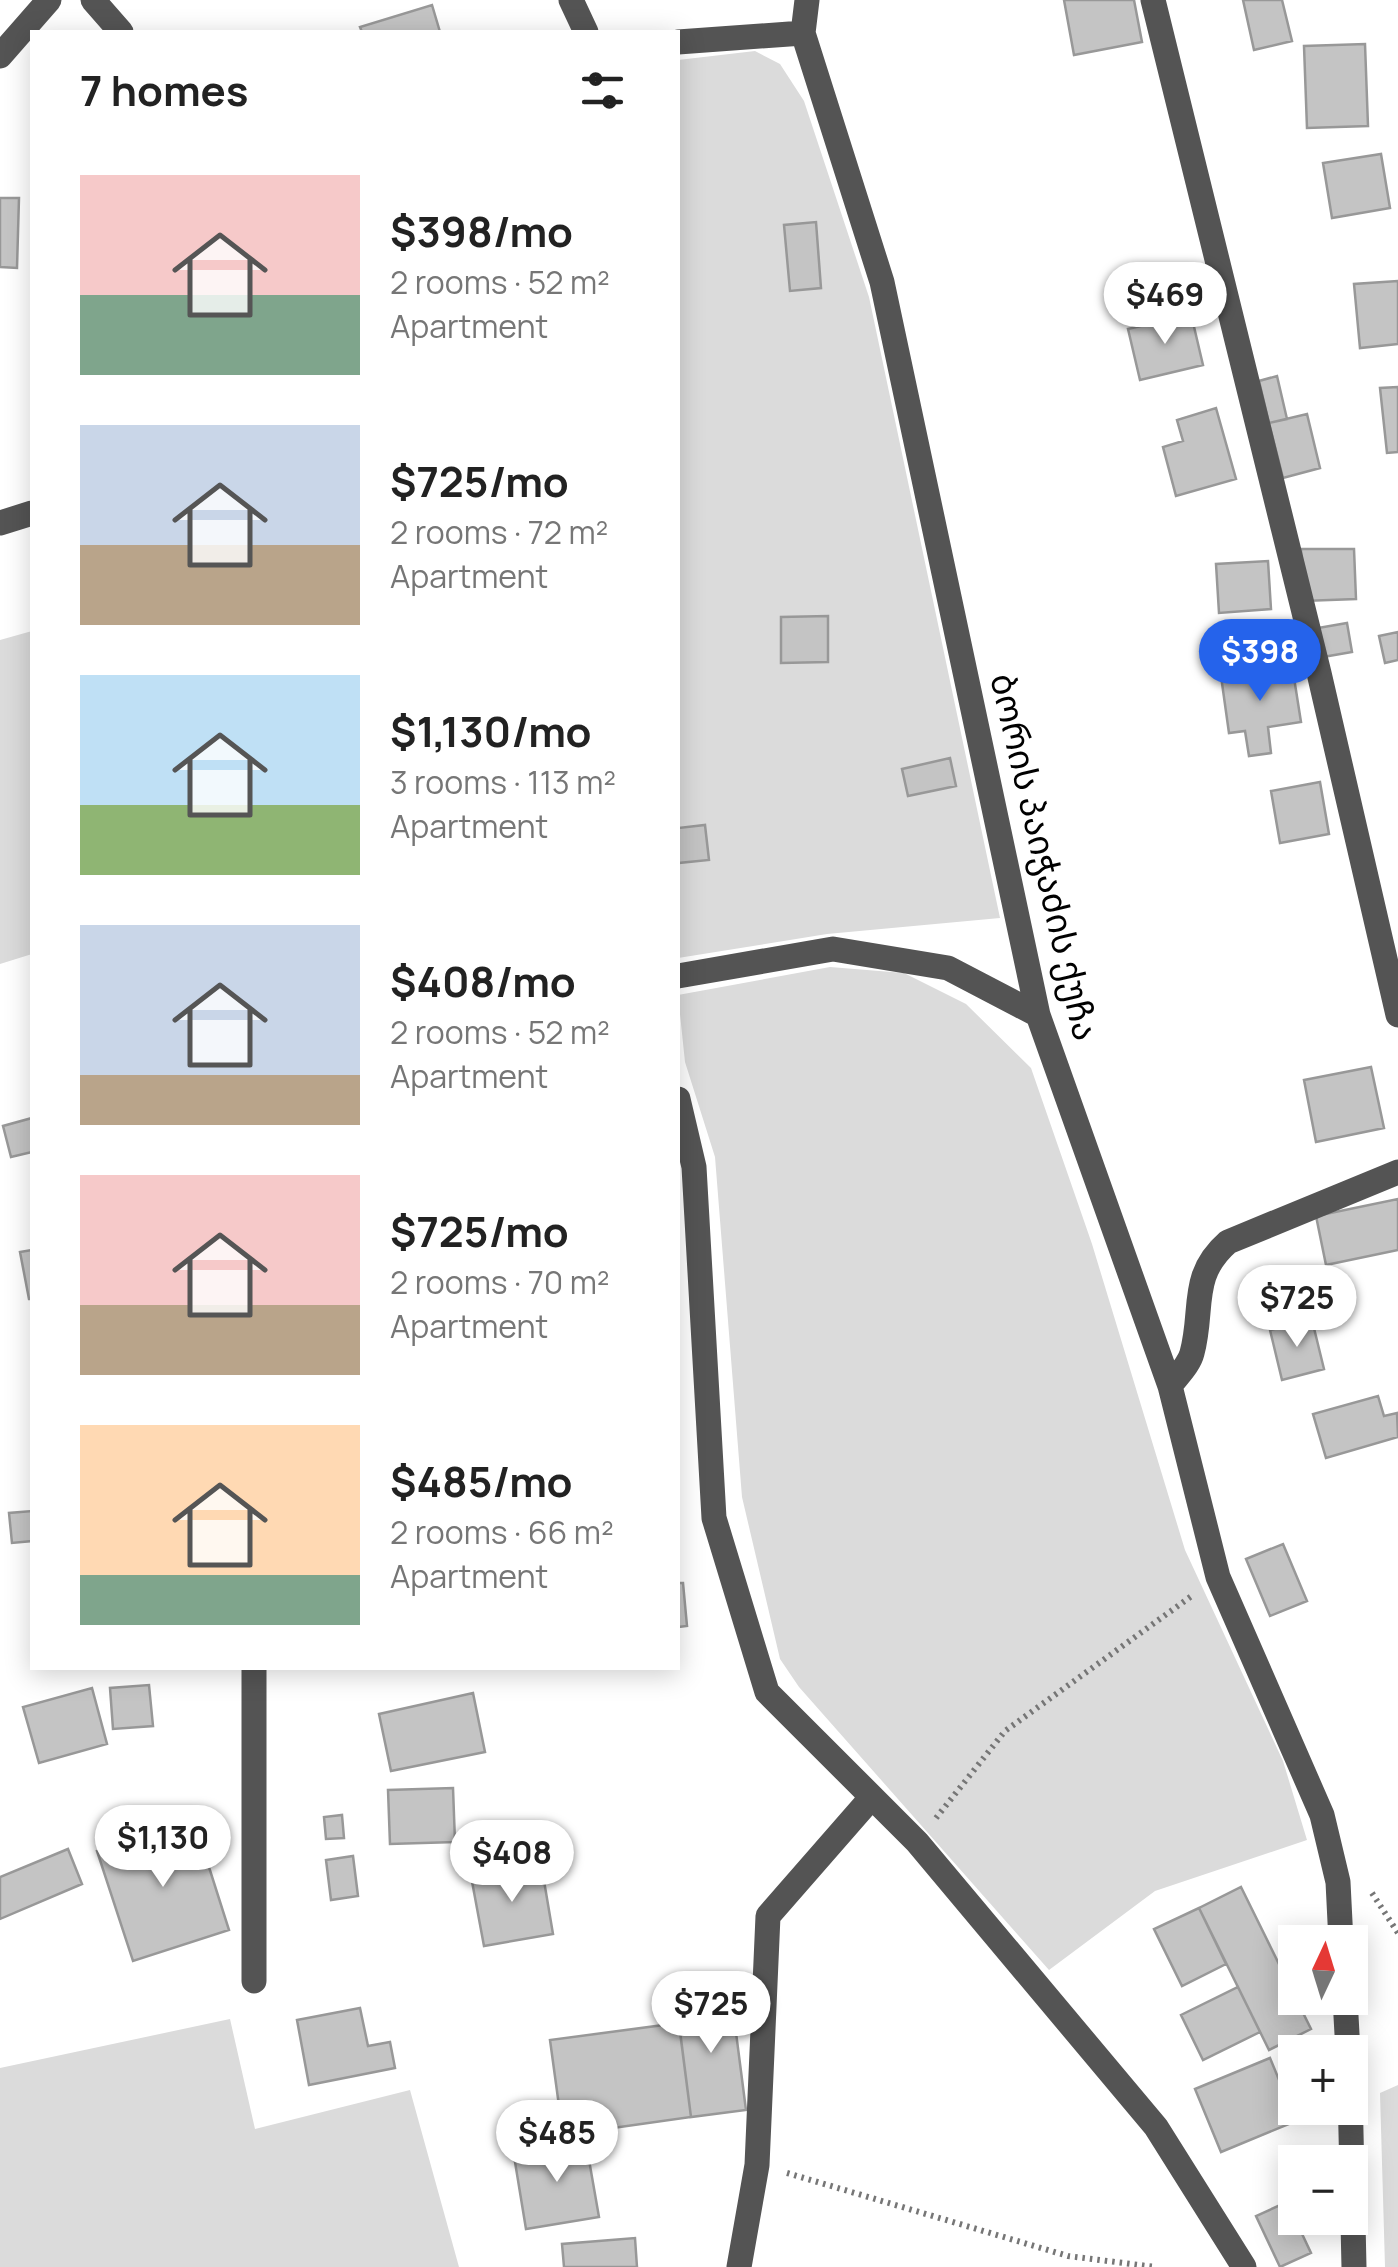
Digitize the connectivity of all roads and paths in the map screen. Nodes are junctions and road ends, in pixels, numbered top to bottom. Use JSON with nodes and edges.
{"nodes":[{"id":1,"x":50,"y":0,"type":"edge"},
{"id":2,"x":93,"y":0,"type":"edge"},
{"id":3,"x":572,"y":0,"type":"edge"},
{"id":4,"x":807,"y":0,"type":"edge"},
{"id":5,"x":1152,"y":0,"type":"edge"},
{"id":6,"x":119,"y":30,"type":"edge"},
{"id":7,"x":585,"y":30,"type":"edge"},
{"id":8,"x":803,"y":33,"type":"junction"},
{"id":9,"x":680,"y":42,"type":"edge"},
{"id":10,"x":0,"y":56,"type":"edge"},
{"id":11,"x":30,"y":514,"type":"edge"},
{"id":12,"x":0,"y":523,"type":"edge"},
{"id":13,"x":680,"y":976,"type":"edge"},
{"id":14,"x":1038,"y":1015,"type":"junction"},
{"id":15,"x":1398,"y":1015,"type":"edge"},
{"id":16,"x":680,"y":1108,"type":"edge"},
{"id":17,"x":1398,"y":1172,"type":"edge"},
{"id":18,"x":1170,"y":1386,"type":"junction"},
{"id":19,"x":1218,"y":1577,"type":"junction"},
{"id":20,"x":254,"y":1670,"type":"edge"},
{"id":21,"x":871,"y":1798,"type":"junction"},
{"id":22,"x":917,"y":1842,"type":"junction"},
{"id":23,"x":1341,"y":1925,"type":"edge"},
{"id":24,"x":254,"y":1980,"type":"dead end"},
{"id":25,"x":1351,"y":2125,"type":"edge"},
{"id":26,"x":757,"y":2164,"type":"junction"},
{"id":27,"x":738,"y":2267,"type":"edge"},
{"id":28,"x":1155,"y":2267,"type":"edge"},
{"id":29,"x":1244,"y":2267,"type":"edge"},
{"id":30,"x":1354,"y":2267,"type":"edge"}],
"edges":[{"from":1,"to":10,"type":"street"},
{"from":2,"to":6,"type":"street"},
{"from":3,"to":7,"type":"street"},
{"from":4,"to":8,"type":"street","name":"ბორის პაიჭაძის ქუჩა"},
{"from":5,"to":15,"type":"street"},
{"from":8,"to":9,"type":"street"},
{"from":8,"to":14,"type":"street","name":"ბორის პაიჭაძის ქუჩა"},
{"from":11,"to":12,"type":"street"},
{"from":13,"to":14,"type":"street"},
{"from":14,"to":18,"type":"street","name":"ბორის პაიჭაძის ქუჩა"},
{"from":16,"to":21,"type":"street"},
{"from":17,"to":18,"type":"street"},
{"from":18,"to":19,"type":"street","name":"ბორის პაიჭაძის ქუჩა"},
{"from":19,"to":22,"type":"path"},
{"from":19,"to":23,"type":"street","name":"ბორის პაიჭაძის ქუჩა"},
{"from":20,"to":24,"type":"street"},
{"from":21,"to":22,"type":"street"},
{"from":21,"to":26,"type":"street"},
{"from":22,"to":29,"type":"street"},
{"from":25,"to":30,"type":"street"},
{"from":26,"to":27,"type":"street"},
{"from":26,"to":28,"type":"path"}]}
